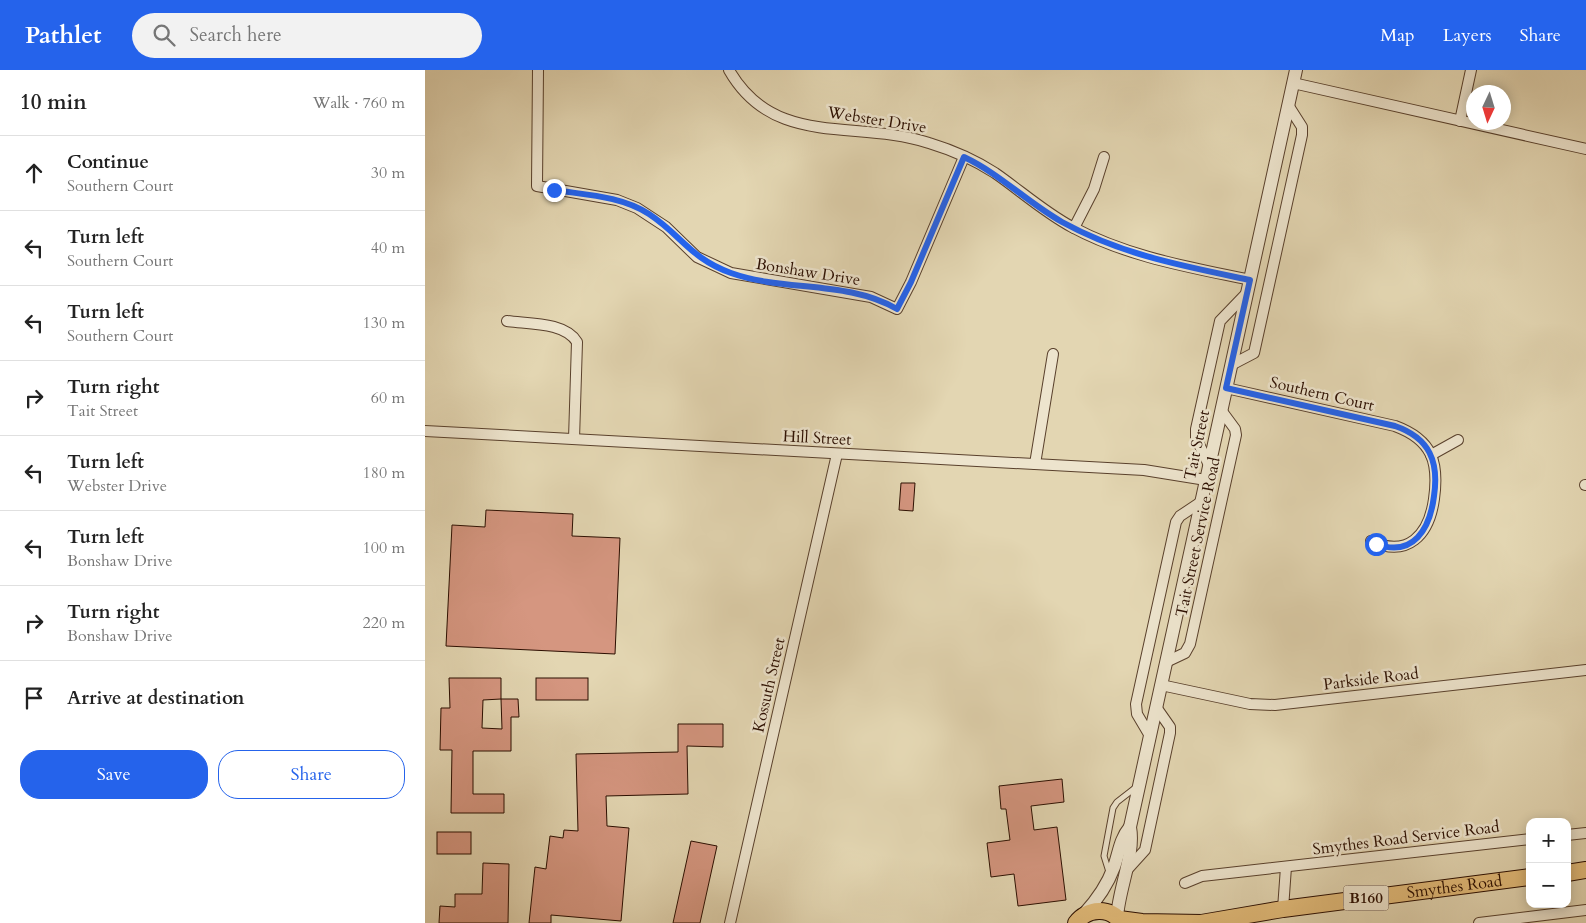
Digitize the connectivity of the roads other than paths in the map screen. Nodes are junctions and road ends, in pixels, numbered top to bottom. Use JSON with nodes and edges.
{"nodes":[{"id":1,"x":538,"y":70,"type":"edge"},
{"id":2,"x":729,"y":70,"type":"edge"},
{"id":3,"x":1296,"y":70,"type":"edge"},
{"id":4,"x":1471,"y":70,"type":"edge"},
{"id":5,"x":1293,"y":84,"type":"junction"},
{"id":6,"x":1288,"y":105,"type":"junction"},
{"id":7,"x":1460,"y":121,"type":"junction"},
{"id":8,"x":1586,"y":149,"type":"edge"},
{"id":9,"x":964,"y":157,"type":"junction"},
{"id":10,"x":1104,"y":157,"type":"dead end"},
{"id":11,"x":1074,"y":228,"type":"junction"},
{"id":12,"x":1250,"y":280,"type":"junction"},
{"id":13,"x":1247,"y":292,"type":"junction"},
{"id":14,"x":507,"y":321,"type":"dead end"},
{"id":15,"x":1053,"y":354,"type":"dead end"},
{"id":16,"x":1231,"y":365,"type":"junction"},
{"id":17,"x":1226,"y":388,"type":"junction"},
{"id":18,"x":1221,"y":410,"type":"junction"},
{"id":19,"x":425,"y":431,"type":"edge"},
{"id":20,"x":573,"y":439,"type":"junction"},
{"id":21,"x":1458,"y":440,"type":"dead end"},
{"id":22,"x":837,"y":454,"type":"junction"},
{"id":23,"x":1431,"y":455,"type":"junction"},
{"id":24,"x":1035,"y":464,"type":"junction"},
{"id":25,"x":1209,"y":465,"type":"junction"},
{"id":26,"x":1206,"y":480,"type":"junction"},
{"id":27,"x":1201,"y":502,"type":"junction"},
{"id":28,"x":1371,"y":541,"type":"dead end"},
{"id":29,"x":1166,"y":662,"type":"junction"},
{"id":30,"x":1586,"y":670,"type":"edge"},
{"id":31,"x":1161,"y":684,"type":"junction"},
{"id":32,"x":1156,"y":707,"type":"junction"},
{"id":33,"x":1150,"y":736,"type":"junction"},
{"id":34,"x":1140,"y":784,"type":"junction"},
{"id":35,"x":1130,"y":827,"type":"junction"},
{"id":36,"x":1586,"y":832,"type":"edge"},
{"id":37,"x":1571,"y":834,"type":"edge"},
{"id":38,"x":1526,"y":839,"type":"edge"},
{"id":39,"x":1286,"y":867,"type":"junction"},
{"id":40,"x":1586,"y":870,"type":"edge"},
{"id":41,"x":1571,"y":872,"type":"edge"},
{"id":42,"x":1125,"y":873,"type":"junction"},
{"id":43,"x":1109,"y":878,"type":"junction"},
{"id":44,"x":1526,"y":878,"type":"edge"},
{"id":45,"x":1185,"y":883,"type":"dead end"},
{"id":46,"x":1283,"y":909,"type":"junction"},
{"id":47,"x":1586,"y":910,"type":"edge"},
{"id":48,"x":1080,"y":919,"type":"edge"},
{"id":49,"x":1119,"y":920,"type":"edge"},
{"id":50,"x":730,"y":923,"type":"edge"},
{"id":51,"x":1201,"y":923,"type":"edge"},
{"id":52,"x":1479,"y":923,"type":"edge"}],
"edges":[{"from":1,"to":9,"type":"street","name":"Bonshaw Drive"},
{"from":2,"to":9,"type":"street","name":"Webster Drive"},
{"from":3,"to":5,"type":"street","name":"Tait Street"},
{"from":4,"to":7,"type":"street"},
{"from":5,"to":6,"type":"street","name":"Tait Street"},
{"from":5,"to":7,"type":"street"},
{"from":6,"to":12,"type":"street","name":"Tait Street"},
{"from":6,"to":16,"type":"street"},
{"from":7,"to":8,"type":"street"},
{"from":9,"to":11,"type":"street","name":"Webster Drive"},
{"from":10,"to":11,"type":"street"},
{"from":11,"to":12,"type":"street","name":"Webster Drive"},
{"from":12,"to":13,"type":"street","name":"Tait Street"},
{"from":13,"to":16,"type":"street","name":"Tait Street"},
{"from":13,"to":25,"type":"street"},
{"from":14,"to":20,"type":"street"},
{"from":15,"to":24,"type":"street"},
{"from":16,"to":17,"type":"street","name":"Tait Street"},
{"from":17,"to":18,"type":"street","name":"Tait Street"},
{"from":17,"to":23,"type":"street","name":"Southern Court"},
{"from":18,"to":25,"type":"street","name":"Tait Street"},
{"from":18,"to":29,"type":"street","name":"Tait Street Service Road"},
{"from":19,"to":20,"type":"street","name":"Hill Street"},
{"from":20,"to":22,"type":"street","name":"Hill Street"},
{"from":21,"to":23,"type":"street"},
{"from":22,"to":24,"type":"street","name":"Hill Street"},
{"from":22,"to":50,"type":"street","name":"Kossuth Street"},
{"from":23,"to":28,"type":"street"},
{"from":24,"to":26,"type":"street","name":"Hill Street"},
{"from":25,"to":26,"type":"street","name":"Tait Street"},
{"from":26,"to":27,"type":"street","name":"Tait Street"},
{"from":27,"to":29,"type":"street","name":"Tait Street"},
{"from":27,"to":33,"type":"street","name":"Tait Street Service Road"},
{"from":29,"to":31,"type":"street","name":"Tait Street"},
{"from":30,"to":31,"type":"street","name":"Parkside Road"},
{"from":31,"to":32,"type":"street","name":"Tait Street"},
{"from":32,"to":33,"type":"street","name":"Tait Street"},
{"from":32,"to":42,"type":"street"},
{"from":33,"to":34,"type":"street","name":"Tait Street"},
{"from":34,"to":35,"type":"street","name":"Tait Street"},
{"from":34,"to":43,"type":"lane"},
{"from":35,"to":42,"type":"street","name":"Tait Street"},
{"from":35,"to":43,"type":"street","name":"Tait Street"},
{"from":36,"to":37,"type":"street"},
{"from":38,"to":39,"type":"street","name":"Smythes Road Service Road"},
{"from":39,"to":45,"type":"street","name":"Smythes Road Service Road"},
{"from":39,"to":46,"type":"street"},
{"from":40,"to":41,"type":"main road"},
{"from":42,"to":49,"type":"street","name":"Tait Street"},
{"from":43,"to":48,"type":"street","name":"Tait Street"},
{"from":44,"to":46,"type":"main road","name":"Smythes Road","number":"B160"},
{"from":46,"to":51,"type":"main road","name":"Smythes Road","number":"B160"},
{"from":47,"to":52,"type":"street"},
{"from":48,"to":49,"type":"main road","number":"B160"},
{"from":49,"to":51,"type":"main road","name":"Smythes Road","number":"B160"}]}
